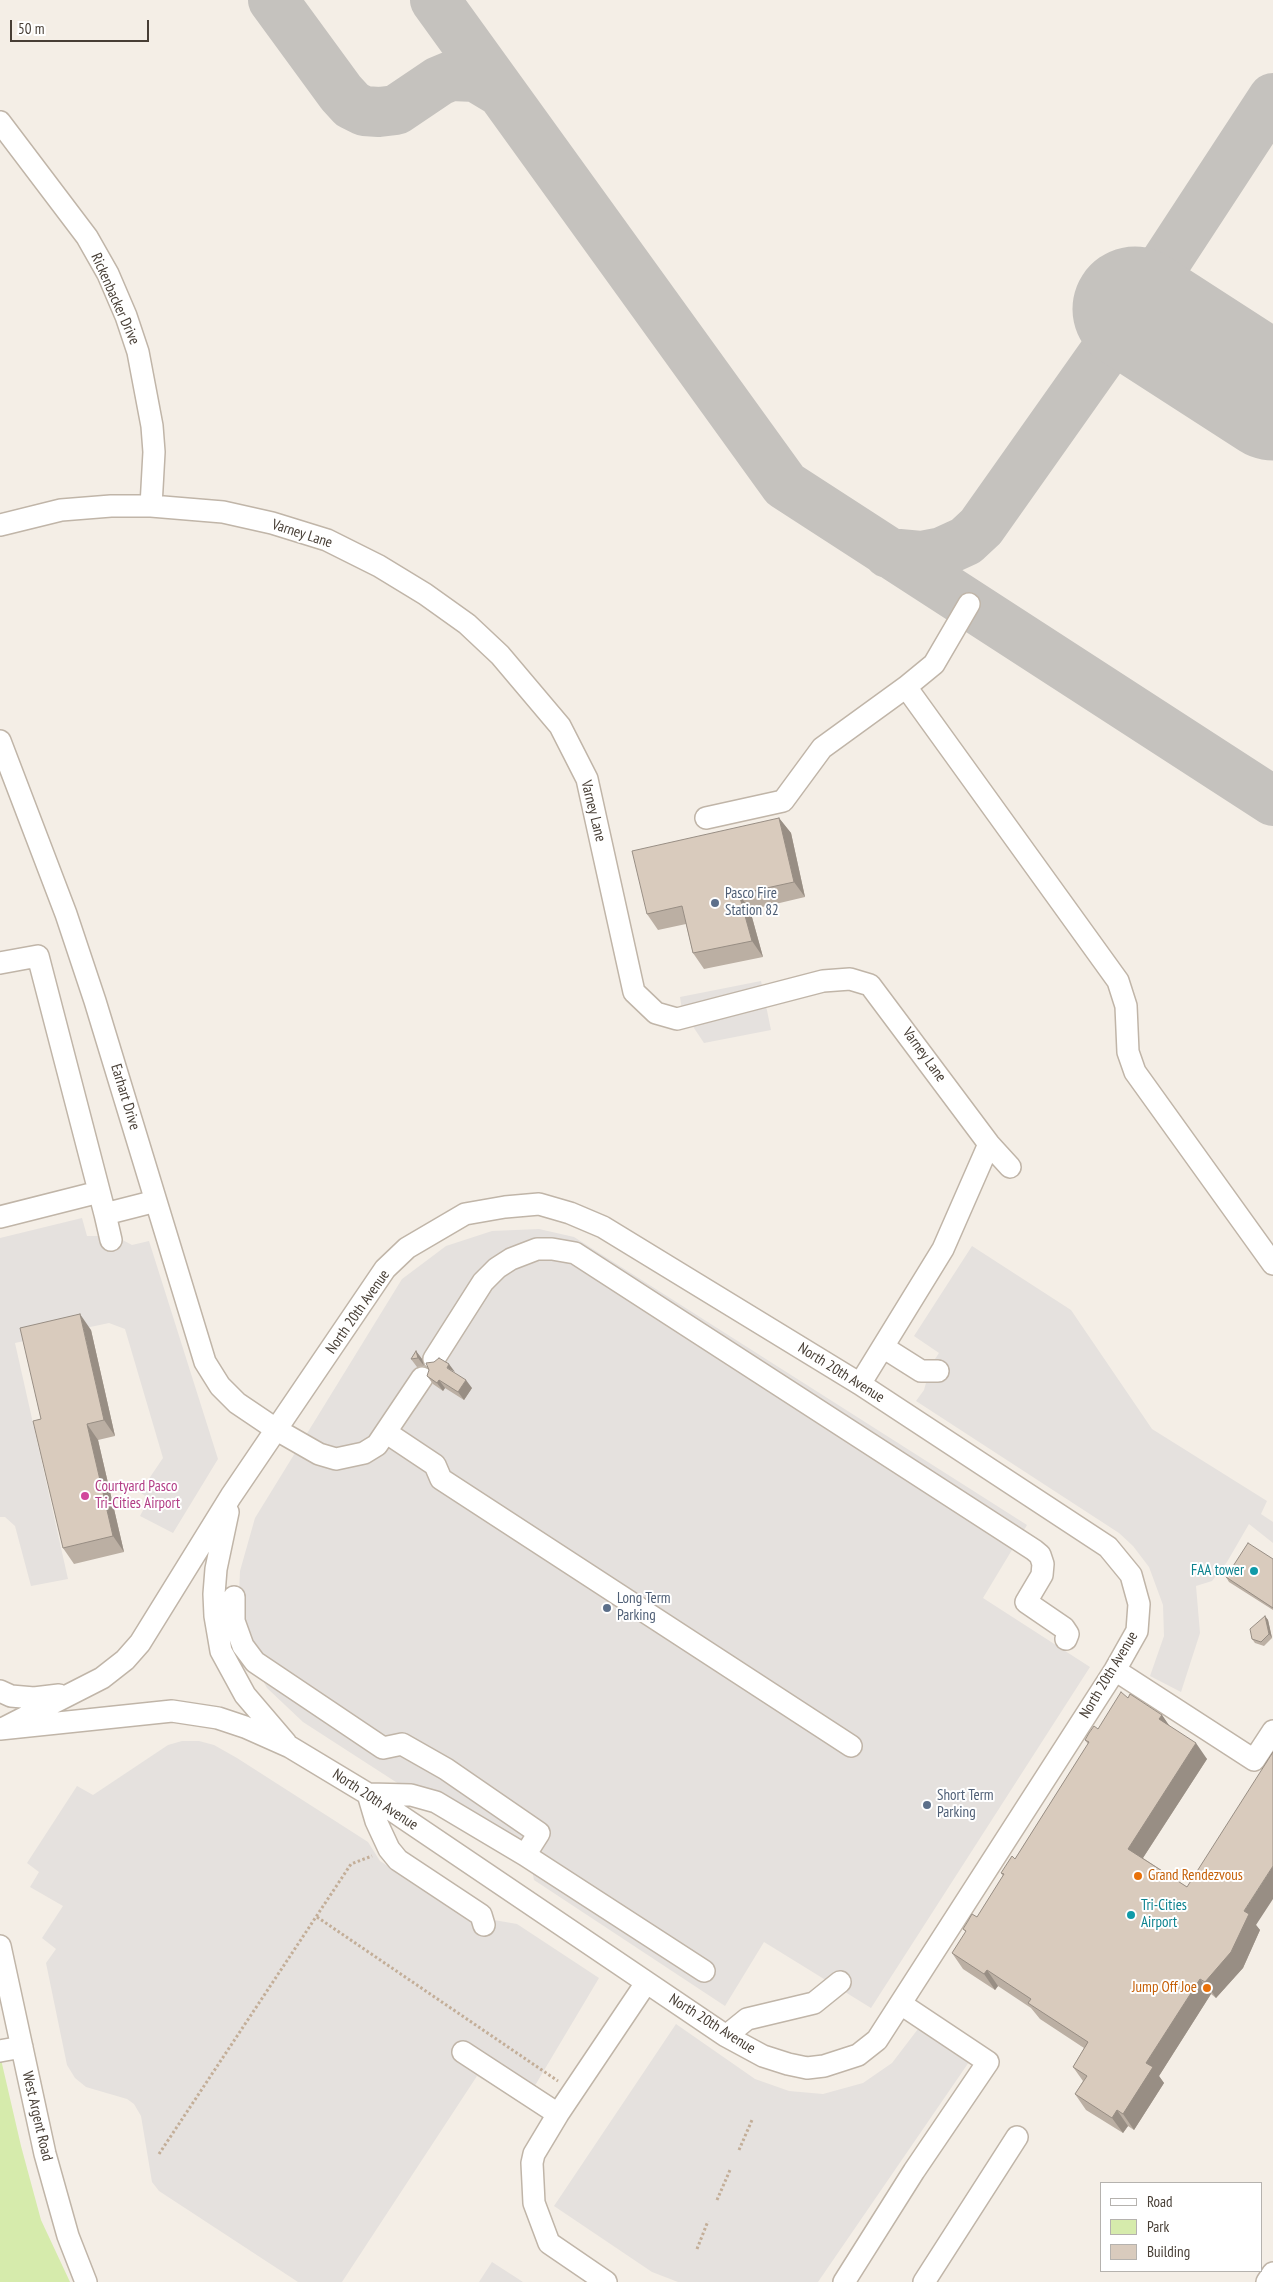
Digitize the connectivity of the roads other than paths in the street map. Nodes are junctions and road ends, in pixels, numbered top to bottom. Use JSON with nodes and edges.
{"nodes":[{"id":1,"x":0,"y":122,"type":"edge"},
{"id":2,"x":152,"y":506,"type":"junction"},
{"id":3,"x":0,"y":524,"type":"edge"},
{"id":4,"x":969,"y":604,"type":"dead end"},
{"id":5,"x":906,"y":687,"type":"junction"},
{"id":6,"x":0,"y":741,"type":"edge"},
{"id":7,"x":706,"y":818,"type":"dead end"},
{"id":8,"x":0,"y":963,"type":"edge"},
{"id":9,"x":989,"y":1144,"type":"junction"},
{"id":10,"x":1010,"y":1167,"type":"dead end"},
{"id":11,"x":99,"y":1192,"type":"junction"},
{"id":12,"x":156,"y":1201,"type":"junction"},
{"id":13,"x":105,"y":1214,"type":"junction"},
{"id":14,"x":0,"y":1217,"type":"edge"},
{"id":15,"x":110,"y":1240,"type":"dead end"},
{"id":16,"x":1273,"y":1264,"type":"edge"},
{"id":17,"x":434,"y":1359,"type":"edge"},
{"id":18,"x":422,"y":1378,"type":"dead end"},
{"id":19,"x":860,"y":1384,"type":"junction"},
{"id":20,"x":277,"y":1430,"type":"junction"},
{"id":21,"x":387,"y":1433,"type":"junction"},
{"id":22,"x":231,"y":1496,"type":"junction"},
{"id":23,"x":234,"y":1597,"type":"dead end"},
{"id":24,"x":1066,"y":1640,"type":"dead end"},
{"id":25,"x":1115,"y":1670,"type":"junction"},
{"id":26,"x":0,"y":1691,"type":"edge"},
{"id":27,"x":67,"y":1694,"type":"junction"},
{"id":28,"x":3,"y":1728,"type":"edge"},
{"id":29,"x":1273,"y":1731,"type":"edge"},
{"id":30,"x":851,"y":1746,"type":"dead end"},
{"id":31,"x":290,"y":1747,"type":"junction"},
{"id":32,"x":368,"y":1794,"type":"junction"},
{"id":33,"x":525,"y":1855,"type":"junction"},
{"id":34,"x":484,"y":1924,"type":"dead end"},
{"id":35,"x":0,"y":1946,"type":"edge"},
{"id":36,"x":704,"y":1971,"type":"dead end"},
{"id":37,"x":840,"y":1982,"type":"dead end"},
{"id":38,"x":646,"y":1983,"type":"junction"},
{"id":39,"x":901,"y":2004,"type":"junction"},
{"id":40,"x":726,"y":2036,"type":"junction"},
{"id":41,"x":22,"y":2047,"type":"junction"},
{"id":42,"x":0,"y":2051,"type":"edge"},
{"id":43,"x":463,"y":2052,"type":"dead end"},
{"id":44,"x":558,"y":2114,"type":"junction"},
{"id":45,"x":1017,"y":2137,"type":"dead end"},
{"id":46,"x":1273,"y":2273,"type":"edge"},
{"id":47,"x":86,"y":2282,"type":"edge"},
{"id":48,"x":606,"y":2282,"type":"edge"},
{"id":49,"x":844,"y":2282,"type":"edge"},
{"id":50,"x":924,"y":2282,"type":"edge"},
{"id":51,"x":1267,"y":2282,"type":"edge"}],
"edges":[{"from":1,"to":2,"type":"street","name":"Rickenbacker Drive"},
{"from":2,"to":3,"type":"street","name":"Varney Lane"},
{"from":2,"to":9,"type":"street","name":"Varney Lane"},
{"from":4,"to":5,"type":"street"},
{"from":5,"to":7,"type":"street"},
{"from":5,"to":16,"type":"street"},
{"from":6,"to":12,"type":"street","name":"Earhart Drive"},
{"from":8,"to":11,"type":"street"},
{"from":9,"to":10,"type":"street","name":"Varney Lane"},
{"from":9,"to":19,"type":"street"},
{"from":11,"to":13,"type":"street"},
{"from":11,"to":14,"type":"street"},
{"from":12,"to":13,"type":"street"},
{"from":12,"to":20,"type":"street","name":"Earhart Drive"},
{"from":13,"to":15,"type":"street"},
{"from":17,"to":24,"type":"street"},
{"from":18,"to":21,"type":"street","name":"Earhart Drive"},
{"from":19,"to":20,"type":"street","name":"North 20th Avenue"},
{"from":19,"to":25,"type":"street","name":"North 20th Avenue"},
{"from":20,"to":21,"type":"street","name":"Earhart Drive"},
{"from":20,"to":22,"type":"street","name":"North 20th Avenue"},
{"from":21,"to":30,"type":"street"},
{"from":22,"to":27,"type":"street","name":"North 20th Avenue"},
{"from":22,"to":31,"type":"street"},
{"from":23,"to":33,"type":"street"},
{"from":25,"to":29,"type":"street"},
{"from":25,"to":39,"type":"street","name":"North 20th Avenue"},
{"from":26,"to":27,"type":"street"},
{"from":27,"to":28,"type":"street","name":"North 20th Avenue"},
{"from":28,"to":31,"type":"street","name":"North 20th Avenue"},
{"from":31,"to":32,"type":"street","name":"North 20th Avenue"},
{"from":32,"to":33,"type":"street"},
{"from":32,"to":34,"type":"street"},
{"from":32,"to":38,"type":"street","name":"North 20th Avenue"},
{"from":33,"to":36,"type":"street"},
{"from":35,"to":41,"type":"street","name":"West Argent Road"},
{"from":37,"to":40,"type":"street"},
{"from":38,"to":40,"type":"street","name":"North 20th Avenue"},
{"from":38,"to":44,"type":"street"},
{"from":39,"to":40,"type":"street","name":"North 20th Avenue"},
{"from":39,"to":49,"type":"street"},
{"from":41,"to":42,"type":"street"},
{"from":41,"to":47,"type":"street","name":"West Argent Road"},
{"from":43,"to":44,"type":"street"},
{"from":44,"to":48,"type":"street"},
{"from":45,"to":50,"type":"street"},
{"from":46,"to":51,"type":"street"}]}
